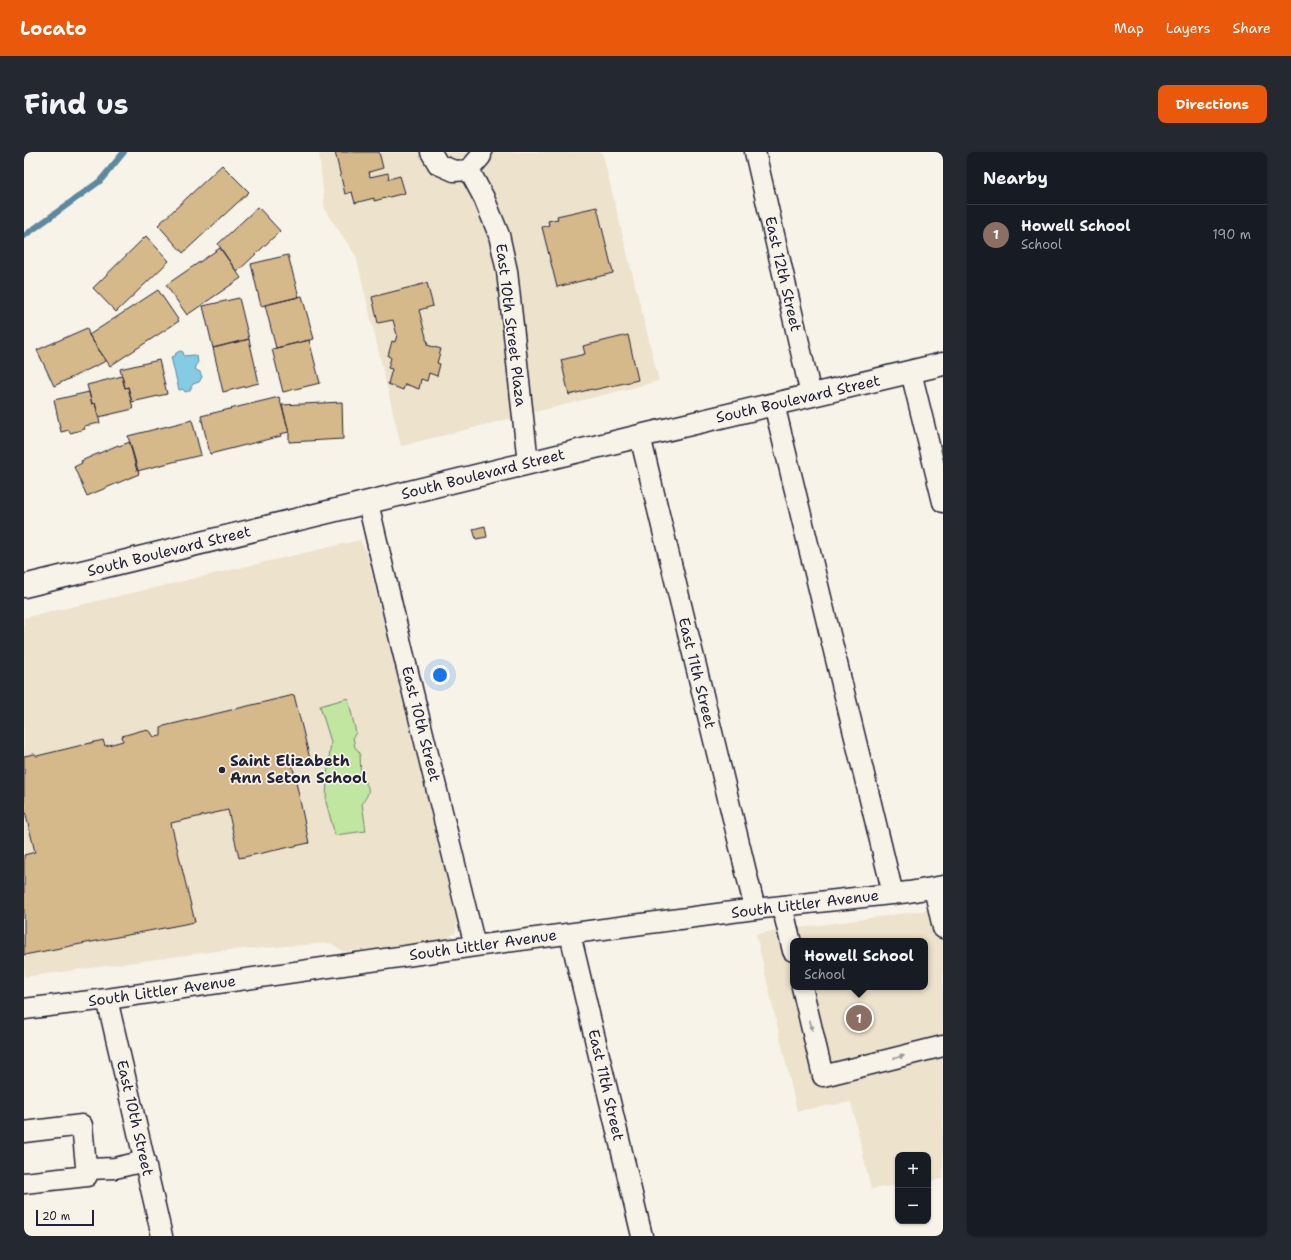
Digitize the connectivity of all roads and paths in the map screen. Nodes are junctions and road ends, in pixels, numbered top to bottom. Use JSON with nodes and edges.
{"nodes":[{"id":1,"x":431,"y":152,"type":"edge"},
{"id":2,"x":481,"y":152,"type":"edge"},
{"id":3,"x":755,"y":152,"type":"edge"},
{"id":4,"x":470,"y":170,"type":"junction"},
{"id":5,"x":943,"y":364,"type":"edge"},
{"id":6,"x":911,"y":372,"type":"junction"},
{"id":7,"x":811,"y":395,"type":"junction"},
{"id":8,"x":774,"y":404,"type":"junction"},
{"id":9,"x":640,"y":436,"type":"junction"},
{"id":10,"x":528,"y":463,"type":"junction"},
{"id":11,"x":368,"y":502,"type":"junction"},
{"id":12,"x":943,"y":502,"type":"edge"},
{"id":13,"x":24,"y":586,"type":"edge"},
{"id":14,"x":938,"y":887,"type":"edge"},
{"id":15,"x":893,"y":894,"type":"junction"},
{"id":16,"x":782,"y":906,"type":"junction"},
{"id":17,"x":755,"y":909,"type":"junction"},
{"id":18,"x":943,"y":928,"type":"edge"},
{"id":19,"x":570,"y":934,"type":"junction"},
{"id":20,"x":790,"y":939,"type":"edge"},
{"id":21,"x":475,"y":946,"type":"junction"},
{"id":22,"x":803,"y":990,"type":"edge"},
{"id":23,"x":107,"y":999,"type":"junction"},
{"id":24,"x":24,"y":1008,"type":"edge"},
{"id":25,"x":943,"y":1046,"type":"edge"},
{"id":26,"x":24,"y":1132,"type":"edge"},
{"id":27,"x":145,"y":1162,"type":"junction"},
{"id":28,"x":87,"y":1169,"type":"junction"},
{"id":29,"x":24,"y":1183,"type":"edge"},
{"id":30,"x":162,"y":1236,"type":"edge"},
{"id":31,"x":642,"y":1236,"type":"edge"}],
"edges":[{"from":1,"to":4,"type":"street"},
{"from":2,"to":4,"type":"street"},
{"from":3,"to":7,"type":"street","name":"East 12th Street"},
{"from":4,"to":10,"type":"street","name":"East 10th Street Plaza"},
{"from":5,"to":6,"type":"main road","name":"South Boulevard Street"},
{"from":6,"to":7,"type":"main road","name":"South Boulevard Street"},
{"from":6,"to":12,"type":"street"},
{"from":7,"to":8,"type":"main road","name":"South Boulevard Street"},
{"from":8,"to":9,"type":"main road","name":"South Boulevard Street"},
{"from":8,"to":15,"type":"street"},
{"from":9,"to":10,"type":"main road","name":"South Boulevard Street"},
{"from":9,"to":17,"type":"street","name":"East 11th Street"},
{"from":10,"to":11,"type":"main road","name":"South Boulevard Street"},
{"from":11,"to":13,"type":"main road","name":"South Boulevard Street"},
{"from":11,"to":21,"type":"street","name":"East 10th Street"},
{"from":14,"to":15,"type":"street","name":"South Littler Avenue"},
{"from":14,"to":18,"type":"street"},
{"from":15,"to":16,"type":"street","name":"South Littler Avenue"},
{"from":16,"to":17,"type":"street","name":"South Littler Avenue"},
{"from":16,"to":20,"type":"street"},
{"from":17,"to":19,"type":"street","name":"South Littler Avenue"},
{"from":19,"to":21,"type":"street","name":"South Littler Avenue"},
{"from":19,"to":31,"type":"street","name":"East 11th Street"},
{"from":21,"to":23,"type":"street","name":"South Littler Avenue"},
{"from":22,"to":25,"type":"street","one_way":true},
{"from":23,"to":24,"type":"street","name":"South Littler Avenue"},
{"from":23,"to":27,"type":"street","name":"East 10th Street"},
{"from":26,"to":28,"type":"street"},
{"from":27,"to":28,"type":"street"},
{"from":27,"to":30,"type":"street","name":"East 10th Street"},
{"from":28,"to":29,"type":"street"}]}
